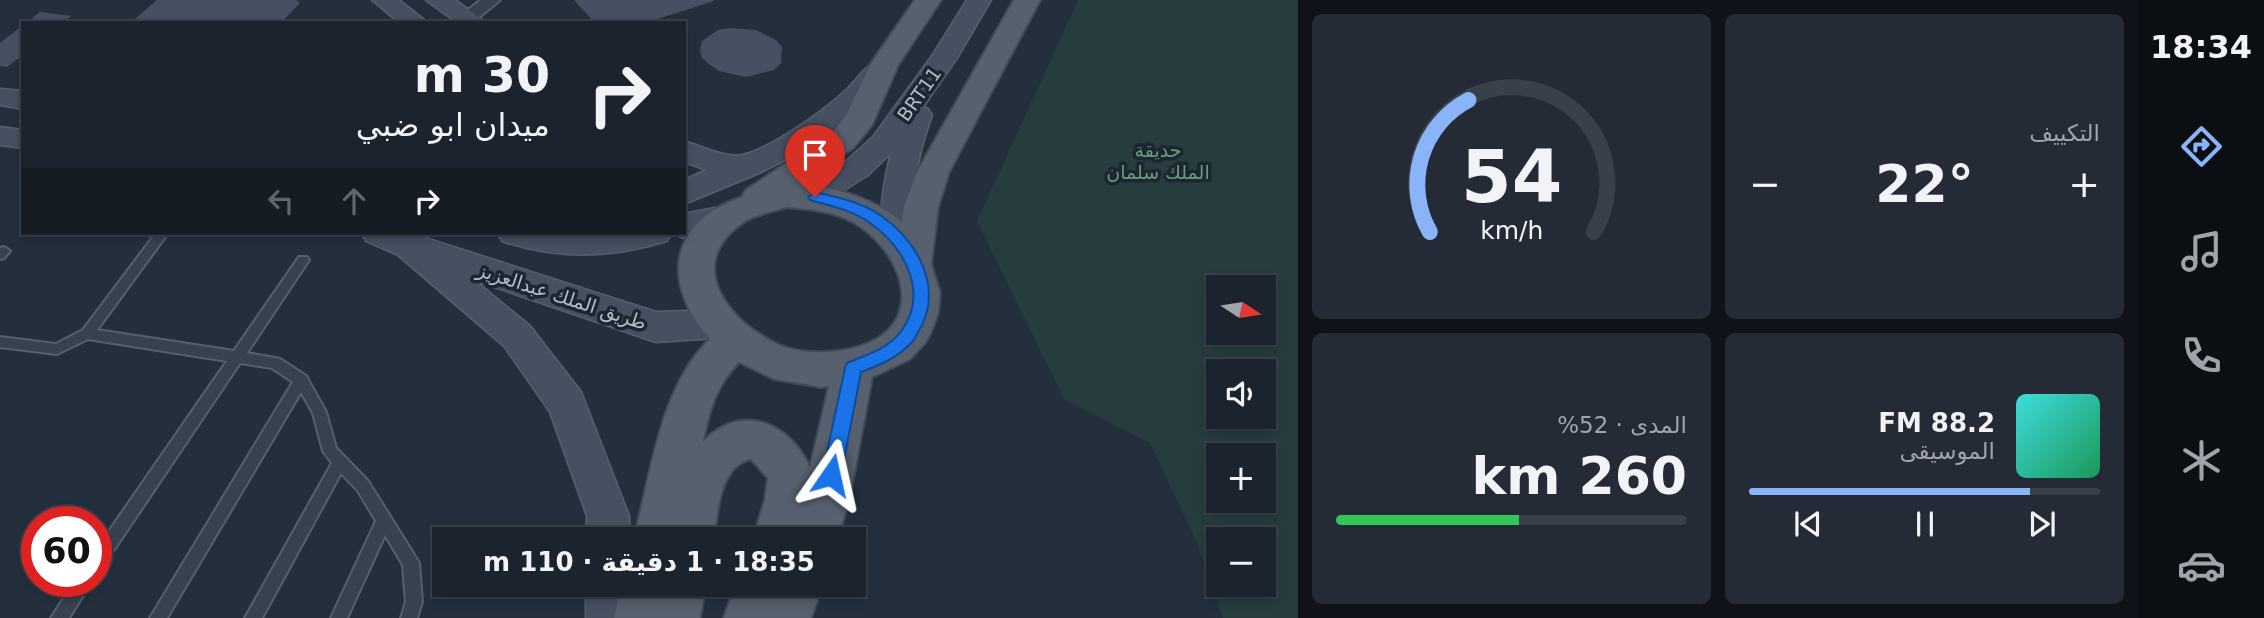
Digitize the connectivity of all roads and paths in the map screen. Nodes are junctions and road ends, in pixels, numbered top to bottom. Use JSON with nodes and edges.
{"nodes":[{"id":1,"x":384,"y":0,"type":"edge"},
{"id":2,"x":438,"y":0,"type":"edge"},
{"id":3,"x":492,"y":0,"type":"edge"},
{"id":4,"x":928,"y":0,"type":"edge"},
{"id":5,"x":980,"y":0,"type":"edge"},
{"id":6,"x":1027,"y":0,"type":"edge"},
{"id":7,"x":471,"y":20,"type":"edge"},
{"id":8,"x":413,"y":21,"type":"edge"},
{"id":9,"x":944,"y":58,"type":"junction"},
{"id":10,"x":0,"y":97,"type":"edge"},
{"id":11,"x":21,"y":100,"type":"edge"},
{"id":12,"x":0,"y":136,"type":"edge"},
{"id":13,"x":21,"y":139,"type":"edge"},
{"id":14,"x":686,"y":152,"type":"edge"},
{"id":15,"x":751,"y":183,"type":"junction"},
{"id":16,"x":686,"y":193,"type":"edge"},
{"id":17,"x":815,"y":197,"type":"junction"},
{"id":18,"x":720,"y":218,"type":"junction"},
{"id":19,"x":686,"y":226,"type":"edge"},
{"id":20,"x":160,"y":235,"type":"edge"},
{"id":21,"x":521,"y":235,"type":"edge"},
{"id":22,"x":643,"y":235,"type":"edge"},
{"id":23,"x":393,"y":239,"type":"edge"},
{"id":24,"x":906,"y":250,"type":"junction"},
{"id":25,"x":303,"y":260,"type":"dead end"},
{"id":26,"x":725,"y":333,"type":"junction"},
{"id":27,"x":87,"y":334,"type":"junction"},
{"id":28,"x":0,"y":342,"type":"edge"},
{"id":29,"x":238,"y":358,"type":"junction"},
{"id":30,"x":853,"y":368,"type":"junction"},
{"id":31,"x":301,"y":380,"type":"junction"},
{"id":32,"x":340,"y":461,"type":"junction"},
{"id":33,"x":384,"y":521,"type":"junction"},
{"id":34,"x":608,"y":527,"type":"edge"},
{"id":35,"x":661,"y":527,"type":"edge"},
{"id":36,"x":693,"y":527,"type":"edge"},
{"id":37,"x":781,"y":527,"type":"edge"},
{"id":38,"x":817,"y":527,"type":"edge"},
{"id":39,"x":112,"y":541,"type":"edge"},
{"id":40,"x":73,"y":597,"type":"edge"},
{"id":41,"x":609,"y":597,"type":"edge"},
{"id":42,"x":644,"y":597,"type":"edge"},
{"id":43,"x":679,"y":597,"type":"edge"},
{"id":44,"x":756,"y":597,"type":"edge"},
{"id":45,"x":793,"y":597,"type":"edge"},
{"id":46,"x":59,"y":618,"type":"edge"},
{"id":47,"x":158,"y":618,"type":"edge"},
{"id":48,"x":253,"y":618,"type":"edge"},
{"id":49,"x":339,"y":618,"type":"edge"},
{"id":50,"x":410,"y":618,"type":"edge"},
{"id":51,"x":609,"y":618,"type":"edge"},
{"id":52,"x":639,"y":618,"type":"edge"},
{"id":53,"x":675,"y":618,"type":"edge"},
{"id":54,"x":749,"y":618,"type":"edge"},
{"id":55,"x":786,"y":618,"type":"edge"}],
"edges":[{"from":1,"to":8,"type":"main road"},
{"from":2,"to":7,"type":"main road"},
{"from":3,"to":7,"type":"street"},
{"from":4,"to":15,"type":"main road"},
{"from":5,"to":9,"type":"main road"},
{"from":6,"to":24,"type":"main road"},
{"from":9,"to":17,"type":"main road","name":"BRT11"},
{"from":9,"to":24,"type":"main road","name":"BRT11"},
{"from":10,"to":11,"type":"main road"},
{"from":12,"to":13,"type":"main road"},
{"from":14,"to":15,"type":"main road"},
{"from":15,"to":16,"type":"main road"},
{"from":15,"to":17,"type":"main road"},
{"from":15,"to":18,"type":"main road"},
{"from":17,"to":24,"type":"main road"},
{"from":18,"to":19,"type":"main road"},
{"from":18,"to":26,"type":"main road"},
{"from":20,"to":27,"type":"lane"},
{"from":21,"to":22,"type":"main road"},
{"from":23,"to":26,"type":"main road","name":"طريق الملك عبدالعزيز"},
{"from":23,"to":34,"type":"main road","name":"طريق الملك عبدالعزيز"},
{"from":24,"to":30,"type":"main road"},
{"from":25,"to":29,"type":"lane"},
{"from":26,"to":30,"type":"main road"},
{"from":26,"to":35,"type":"main road"},
{"from":27,"to":28,"type":"lane"},
{"from":27,"to":29,"type":"lane"},
{"from":29,"to":31,"type":"lane"},
{"from":29,"to":39,"type":"lane"},
{"from":30,"to":38,"type":"main road"},
{"from":31,"to":32,"type":"lane"},
{"from":31,"to":47,"type":"lane"},
{"from":32,"to":33,"type":"lane"},
{"from":32,"to":48,"type":"lane"},
{"from":33,"to":49,"type":"lane"},
{"from":33,"to":50,"type":"lane"},
{"from":36,"to":37,"type":"main road"},
{"from":40,"to":46,"type":"lane"},
{"from":41,"to":51,"type":"main road"},
{"from":42,"to":52,"type":"main road"},
{"from":43,"to":53,"type":"main road"},
{"from":44,"to":54,"type":"main road"},
{"from":45,"to":55,"type":"main road"}]}
